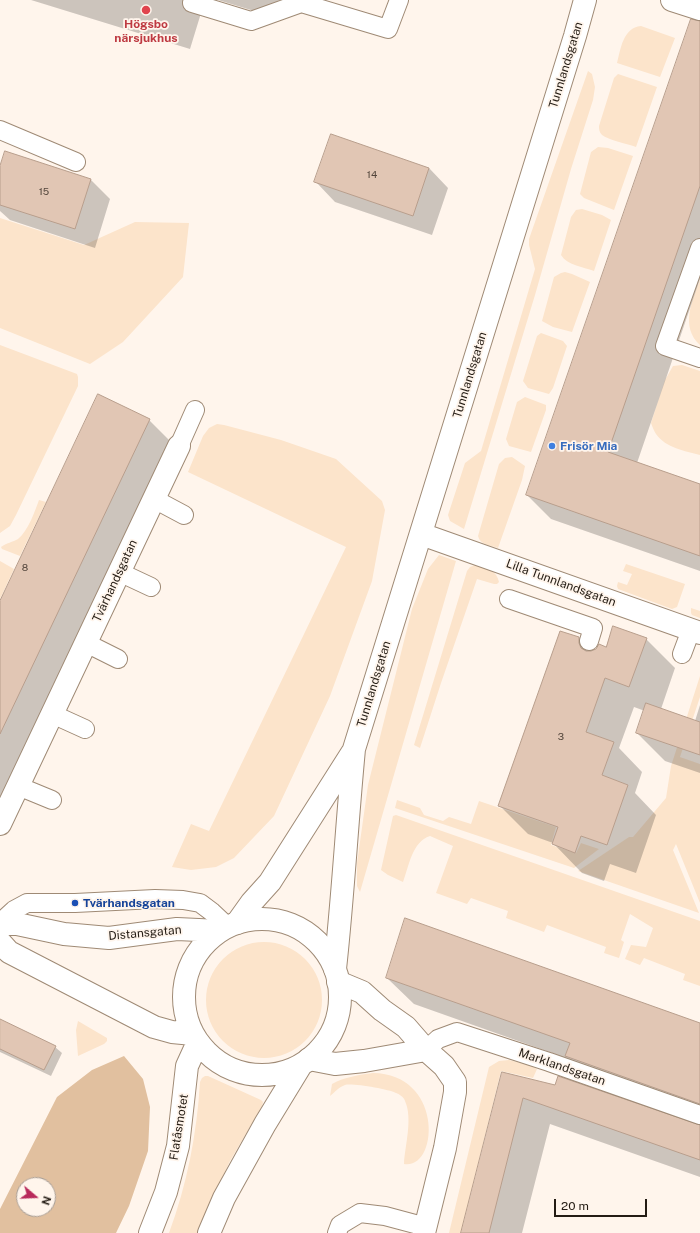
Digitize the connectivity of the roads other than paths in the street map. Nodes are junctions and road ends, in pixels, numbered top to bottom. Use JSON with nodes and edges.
{"nodes":[{"id":1,"x":399,"y":0,"type":"edge"},
{"id":2,"x":585,"y":0,"type":"edge"},
{"id":3,"x":672,"y":0,"type":"edge"},
{"id":4,"x":192,"y":3,"type":"dead end"},
{"id":5,"x":700,"y":9,"type":"edge"},
{"id":6,"x":0,"y":130,"type":"edge"},
{"id":7,"x":76,"y":162,"type":"dead end"},
{"id":8,"x":700,"y":248,"type":"edge"},
{"id":9,"x":700,"y":358,"type":"edge"},
{"id":10,"x":195,"y":410,"type":"dead end"},
{"id":11,"x":179,"y":446,"type":"joint"},
{"id":12,"x":154,"y":500,"type":"junction"},
{"id":13,"x":184,"y":515,"type":"dead end"},
{"id":14,"x":421,"y":534,"type":"junction"},
{"id":15,"x":120,"y":572,"type":"junction"},
{"id":16,"x":151,"y":587,"type":"dead end"},
{"id":17,"x":509,"y":598,"type":"dead end"},
{"id":18,"x":696,"y":631,"type":"edge"},
{"id":19,"x":589,"y":641,"type":"dead end"},
{"id":20,"x":86,"y":643,"type":"junction"},
{"id":21,"x":682,"y":654,"type":"dead end"},
{"id":22,"x":118,"y":659,"type":"dead end"},
{"id":23,"x":52,"y":714,"type":"junction"},
{"id":24,"x":85,"y":729,"type":"dead end"},
{"id":25,"x":354,"y":749,"type":"junction"},
{"id":26,"x":18,"y":786,"type":"junction"},
{"id":27,"x":52,"y":800,"type":"dead end"},
{"id":28,"x":0,"y":824,"type":"edge"},
{"id":29,"x":0,"y":924,"type":"edge"},
{"id":30,"x":228,"y":927,"type":"junction"},
{"id":31,"x":0,"y":942,"type":"edge"},
{"id":32,"x":336,"y":976,"type":"junction"},
{"id":33,"x":196,"y":1038,"type":"junction"},
{"id":34,"x":426,"y":1050,"type":"junction"},
{"id":35,"x":305,"y":1062,"type":"junction"},
{"id":36,"x":700,"y":1115,"type":"edge"},
{"id":37,"x":425,"y":1230,"type":"edge"},
{"id":38,"x":150,"y":1233,"type":"edge"},
{"id":39,"x":209,"y":1233,"type":"edge"},
{"id":40,"x":337,"y":1233,"type":"edge"}],
"edges":[{"from":1,"to":4,"type":"lane"},
{"from":2,"to":14,"type":"street","name":"Tunnlandsgatan"},
{"from":3,"to":5,"type":"street"},
{"from":6,"to":7,"type":"lane"},
{"from":8,"to":9,"type":"lane"},
{"from":10,"to":11,"type":"lane"},
{"from":11,"to":12,"type":"street","name":"Tvärhandsgatan"},
{"from":12,"to":13,"type":"lane"},
{"from":12,"to":15,"type":"street","name":"Tvärhandsgatan"},
{"from":14,"to":18,"type":"street","name":"Lilla Tunnlandsgatan"},
{"from":14,"to":25,"type":"street","name":"Tunnlandsgatan"},
{"from":15,"to":16,"type":"lane"},
{"from":15,"to":20,"type":"street","name":"Tvärhandsgatan"},
{"from":17,"to":19,"type":"lane"},
{"from":18,"to":21,"type":"lane"},
{"from":20,"to":22,"type":"lane"},
{"from":20,"to":23,"type":"street","name":"Tvärhandsgatan"},
{"from":23,"to":24,"type":"lane"},
{"from":23,"to":26,"type":"street","name":"Tvärhandsgatan"},
{"from":25,"to":30,"type":"street","name":"Tunnlandsgatan"},
{"from":25,"to":32,"type":"street","name":"Tunnlandsgatan"},
{"from":26,"to":27,"type":"lane"},
{"from":26,"to":28,"type":"street","name":"Tvärhandsgatan"},
{"from":29,"to":30,"type":"street","name":"Distansgatan"},
{"from":29,"to":30,"type":"lane"},
{"from":30,"to":32,"type":"street"},
{"from":30,"to":33,"type":"street"},
{"from":31,"to":33,"type":"street"},
{"from":32,"to":34,"type":"street"},
{"from":32,"to":35,"type":"street"},
{"from":33,"to":35,"type":"street"},
{"from":33,"to":38,"type":"street","name":"Flatåsmotet"},
{"from":34,"to":35,"type":"street","name":"Marklandsgatan"},
{"from":34,"to":36,"type":"lane","name":"Marklandsgatan"},
{"from":34,"to":37,"type":"street"},
{"from":35,"to":39,"type":"street"},
{"from":37,"to":40,"type":"lane"}]}
